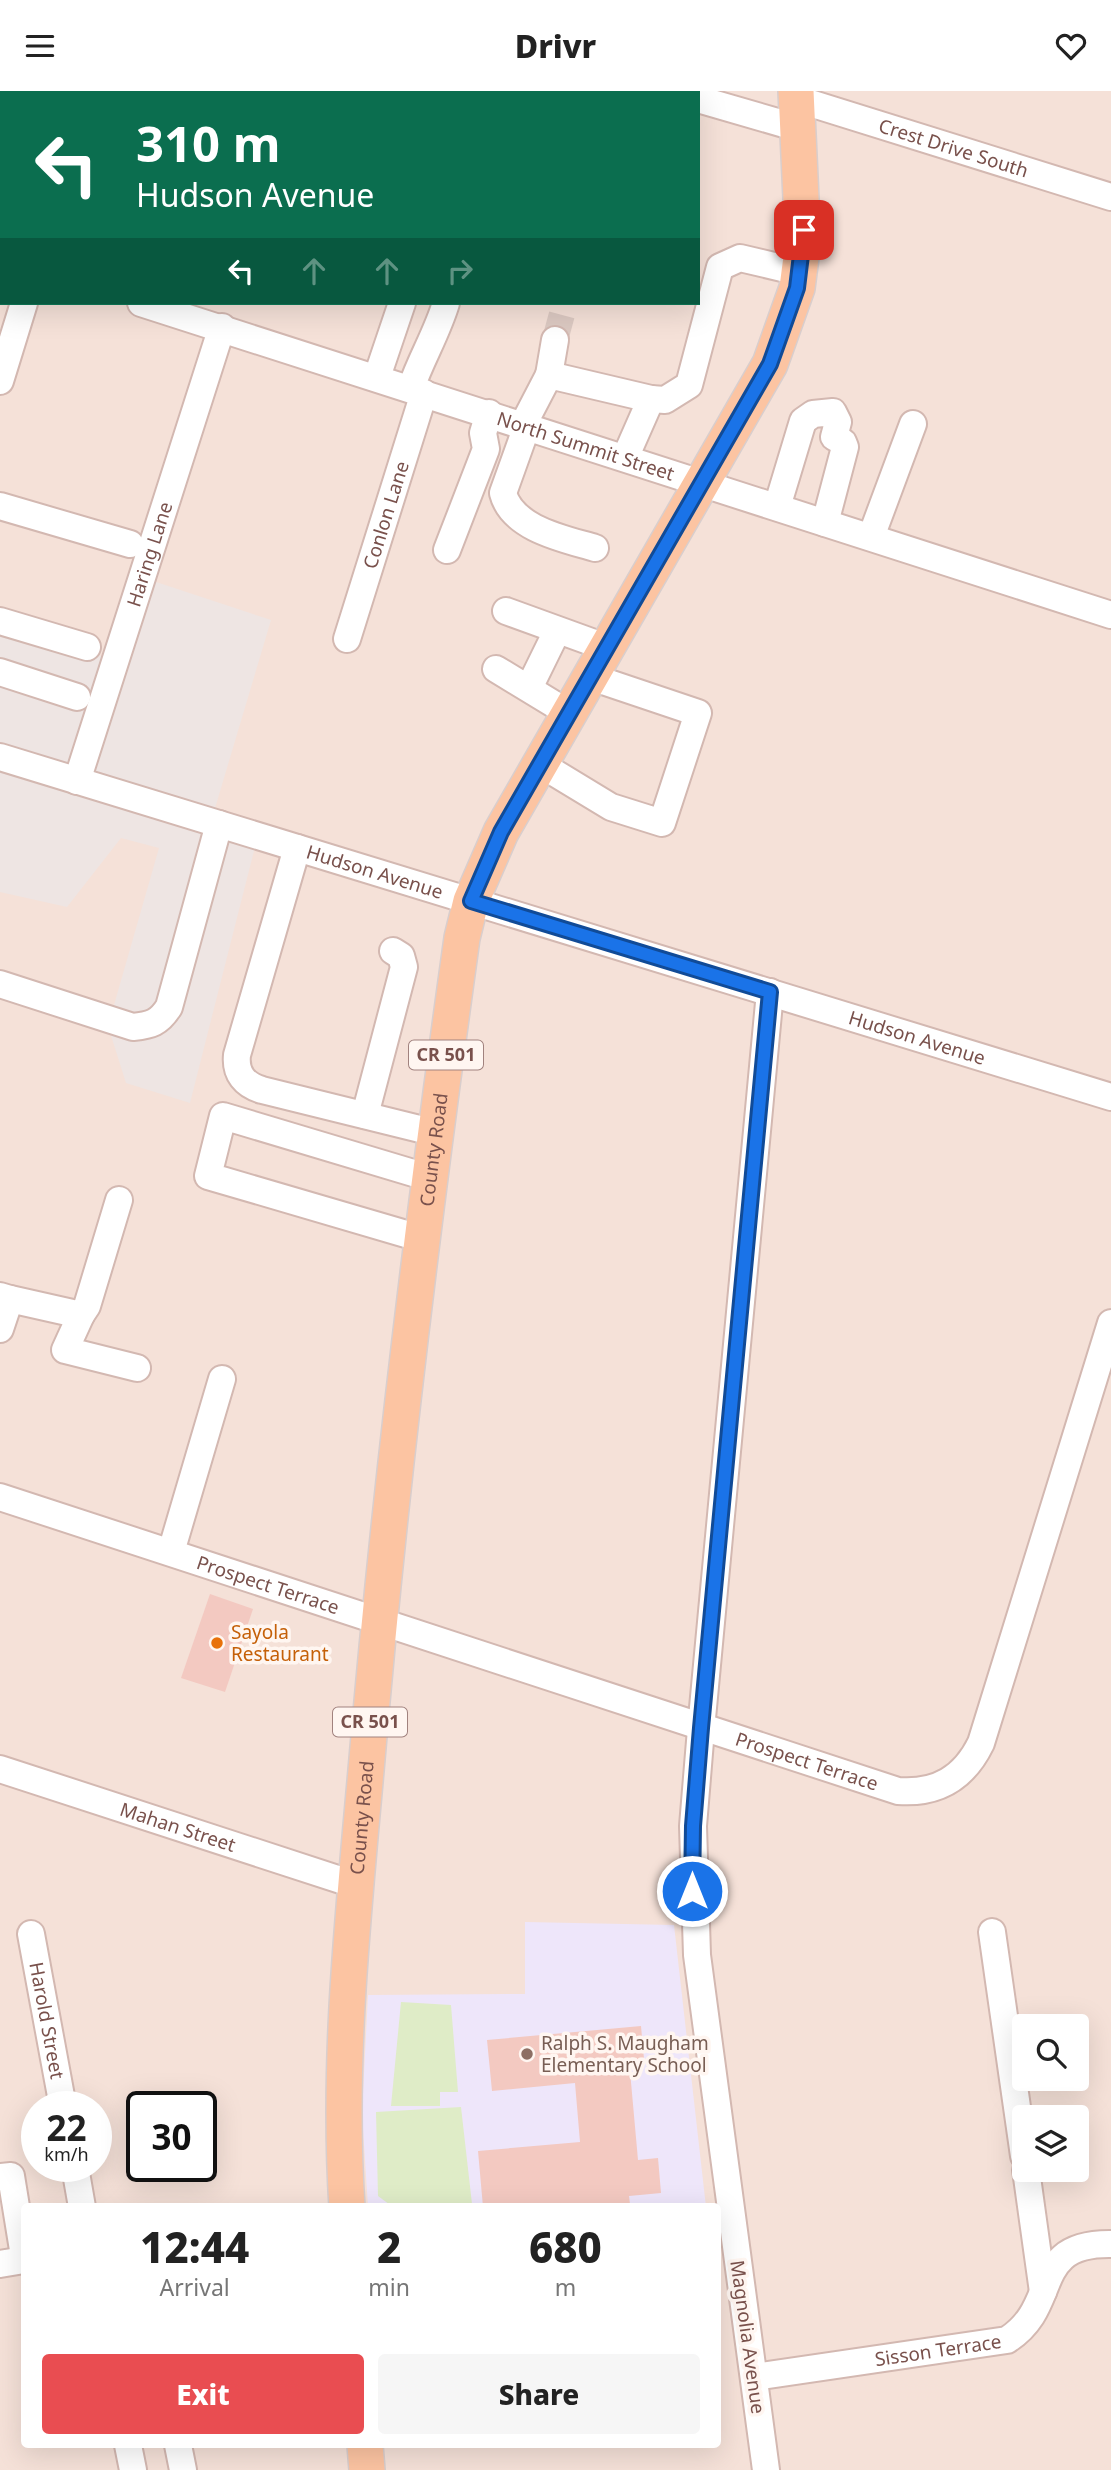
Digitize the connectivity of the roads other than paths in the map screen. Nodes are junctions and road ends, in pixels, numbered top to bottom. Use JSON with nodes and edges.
{"nodes":[{"id":1,"x":700,"y":99,"type":"edge"},
{"id":2,"x":797,"y":106,"type":"edge"},
{"id":3,"x":1111,"y":197,"type":"edge"},
{"id":4,"x":799,"y":272,"type":"junction"},
{"id":5,"x":23,"y":305,"type":"edge"},
{"id":6,"x":148,"y":305,"type":"edge"},
{"id":7,"x":401,"y":305,"type":"edge"},
{"id":8,"x":443,"y":315,"type":"edge"},
{"id":9,"x":222,"y":327,"type":"junction"},
{"id":10,"x":555,"y":340,"type":"tunnel mouth"},
{"id":11,"x":549,"y":375,"type":"junction"},
{"id":12,"x":377,"y":377,"type":"junction"},
{"id":13,"x":0,"y":381,"type":"edge"},
{"id":14,"x":418,"y":391,"type":"junction"},
{"id":15,"x":651,"y":400,"type":"junction"},
{"id":16,"x":486,"y":423,"type":"junction"},
{"id":17,"x":913,"y":424,"type":"dead end"},
{"id":18,"x":525,"y":425,"type":"junction"},
{"id":19,"x":625,"y":458,"type":"junction"},
{"id":20,"x":703,"y":483,"type":"junction"},
{"id":21,"x":0,"y":506,"type":"edge"},
{"id":22,"x":777,"y":507,"type":"junction"},
{"id":23,"x":825,"y":523,"type":"junction"},
{"id":24,"x":871,"y":537,"type":"junction"},
{"id":25,"x":131,"y":544,"type":"dead end"},
{"id":26,"x":595,"y":548,"type":"dead end"},
{"id":27,"x":447,"y":550,"type":"dead end"},
{"id":28,"x":506,"y":611,"type":"dead end"},
{"id":29,"x":1111,"y":615,"type":"edge"},
{"id":30,"x":0,"y":621,"type":"edge"},
{"id":31,"x":557,"y":631,"type":"junction"},
{"id":32,"x":347,"y":639,"type":"dead end"},
{"id":33,"x":87,"y":647,"type":"dead end"},
{"id":34,"x":599,"y":662,"type":"junction"},
{"id":35,"x":496,"y":669,"type":"dead end"},
{"id":36,"x":0,"y":672,"type":"edge"},
{"id":37,"x":530,"y":686,"type":"junction"},
{"id":38,"x":77,"y":697,"type":"dead end"},
{"id":39,"x":570,"y":714,"type":"junction"},
{"id":40,"x":0,"y":757,"type":"edge"},
{"id":41,"x":540,"y":764,"type":"junction"},
{"id":42,"x":77,"y":781,"type":"junction"},
{"id":43,"x":219,"y":824,"type":"junction"},
{"id":44,"x":297,"y":848,"type":"junction"},
{"id":45,"x":471,"y":901,"type":"junction"},
{"id":46,"x":393,"y":951,"type":"dead end"},
{"id":47,"x":0,"y":984,"type":"edge"},
{"id":48,"x":770,"y":992,"type":"junction"},
{"id":49,"x":1111,"y":1097,"type":"edge"},
{"id":50,"x":365,"y":1115,"type":"junction"},
{"id":51,"x":436,"y":1133,"type":"junction"},
{"id":52,"x":430,"y":1178,"type":"junction"},
{"id":53,"x":119,"y":1200,"type":"dead end"},
{"id":54,"x":423,"y":1239,"type":"junction"},
{"id":55,"x":5,"y":1297,"type":"edge"},
{"id":56,"x":81,"y":1315,"type":"junction"},
{"id":57,"x":1111,"y":1323,"type":"edge"},
{"id":58,"x":0,"y":1329,"type":"edge"},
{"id":59,"x":137,"y":1368,"type":"dead end"},
{"id":60,"x":222,"y":1379,"type":"dead end"},
{"id":61,"x":0,"y":1497,"type":"edge"},
{"id":62,"x":171,"y":1552,"type":"junction"},
{"id":63,"x":379,"y":1621,"type":"junction"},
{"id":64,"x":701,"y":1728,"type":"junction"},
{"id":65,"x":0,"y":1769,"type":"edge"},
{"id":66,"x":356,"y":1885,"type":"junction"},
{"id":67,"x":992,"y":1932,"type":"dead end"},
{"id":68,"x":31,"y":1934,"type":"dead end"},
{"id":69,"x":61,"y":2091,"type":"edge"},
{"id":70,"x":1017,"y":2105,"type":"edge"},
{"id":71,"x":0,"y":2177,"type":"edge"},
{"id":72,"x":78,"y":2182,"type":"edge"},
{"id":73,"x":1028,"y":2182,"type":"edge"},
{"id":74,"x":81,"y":2203,"type":"edge"},
{"id":75,"x":347,"y":2203,"type":"edge"},
{"id":76,"x":21,"y":2239,"type":"edge"},
{"id":77,"x":1111,"y":2244,"type":"edge"},
{"id":78,"x":21,"y":2259,"type":"edge"},
{"id":79,"x":0,"y":2264,"type":"edge"},
{"id":80,"x":1043,"y":2294,"type":"junction"},
{"id":81,"x":754,"y":2377,"type":"junction"},
{"id":82,"x":129,"y":2448,"type":"edge"},
{"id":83,"x":365,"y":2448,"type":"edge"},
{"id":84,"x":133,"y":2470,"type":"edge"},
{"id":85,"x":367,"y":2470,"type":"edge"},
{"id":86,"x":766,"y":2470,"type":"edge"}],
"edges":[{"from":1,"to":2,"type":"street","name":"Crest Drive South"},
{"from":2,"to":3,"type":"street","name":"Crest Drive South"},
{"from":2,"to":4,"type":"main road","name":"County Road","number":"CR 501"},
{"from":4,"to":15,"type":"street"},
{"from":4,"to":20,"type":"main road","name":"County Road","number":"CR 501"},
{"from":5,"to":13,"type":"street"},
{"from":6,"to":9,"type":"street","name":"North Summit Street"},
{"from":7,"to":12,"type":"street"},
{"from":8,"to":14,"type":"street","name":"Conlon Lane"},
{"from":9,"to":12,"type":"street","name":"North Summit Street"},
{"from":9,"to":42,"type":"street","name":"Haring Lane"},
{"from":10,"to":11,"type":"street"},
{"from":11,"to":15,"type":"street"},
{"from":11,"to":18,"type":"street"},
{"from":12,"to":14,"type":"street","name":"North Summit Street"},
{"from":14,"to":16,"type":"street","name":"North Summit Street"},
{"from":14,"to":32,"type":"street","name":"Conlon Lane"},
{"from":15,"to":19,"type":"street"},
{"from":16,"to":18,"type":"street","name":"North Summit Street"},
{"from":16,"to":27,"type":"street"},
{"from":17,"to":24,"type":"street"},
{"from":18,"to":19,"type":"street","name":"North Summit Street"},
{"from":18,"to":26,"type":"street"},
{"from":19,"to":20,"type":"street","name":"North Summit Street"},
{"from":20,"to":22,"type":"street","name":"North Summit Street"},
{"from":20,"to":34,"type":"main road","name":"County Road","number":"CR 501"},
{"from":21,"to":25,"type":"street"},
{"from":22,"to":23,"type":"street","name":"North Summit Street"},
{"from":22,"to":23,"type":"street"},
{"from":23,"to":24,"type":"street","name":"North Summit Street"},
{"from":24,"to":29,"type":"street","name":"North Summit Street"},
{"from":28,"to":31,"type":"street"},
{"from":30,"to":33,"type":"street"},
{"from":31,"to":34,"type":"street"},
{"from":31,"to":37,"type":"street"},
{"from":34,"to":39,"type":"main road","name":"County Road","number":"CR 501"},
{"from":34,"to":41,"type":"street"},
{"from":35,"to":37,"type":"street"},
{"from":36,"to":38,"type":"street"},
{"from":37,"to":39,"type":"street"},
{"from":39,"to":41,"type":"main road","name":"County Road","number":"CR 501"},
{"from":40,"to":42,"type":"street","name":"Hudson Avenue"},
{"from":41,"to":45,"type":"main road","name":"County Road","number":"CR 501"},
{"from":42,"to":43,"type":"street","name":"Hudson Avenue"},
{"from":43,"to":44,"type":"street","name":"Hudson Avenue"},
{"from":43,"to":47,"type":"street"},
{"from":44,"to":45,"type":"street","name":"Hudson Avenue"},
{"from":44,"to":50,"type":"street"},
{"from":45,"to":48,"type":"street","name":"Hudson Avenue"},
{"from":45,"to":51,"type":"main road","name":"County Road","number":"CR 501"},
{"from":46,"to":50,"type":"street"},
{"from":48,"to":49,"type":"street","name":"Hudson Avenue"},
{"from":48,"to":64,"type":"street","name":"Magnolia Avenue"},
{"from":50,"to":51,"type":"street"},
{"from":51,"to":52,"type":"main road","name":"County Road","number":"CR 501"},
{"from":52,"to":54,"type":"main road","name":"County Road","number":"CR 501"},
{"from":52,"to":54,"type":"street"},
{"from":53,"to":56,"type":"street"},
{"from":54,"to":63,"type":"main road","name":"County Road","number":"CR 501"},
{"from":55,"to":56,"type":"street"},
{"from":55,"to":58,"type":"street"},
{"from":56,"to":59,"type":"street"},
{"from":57,"to":64,"type":"street","name":"Prospect Terrace"},
{"from":60,"to":62,"type":"street"},
{"from":61,"to":62,"type":"street","name":"Prospect Terrace"},
{"from":62,"to":63,"type":"street","name":"Prospect Terrace"},
{"from":63,"to":64,"type":"street","name":"Prospect Terrace"},
{"from":63,"to":66,"type":"main road","name":"County Road","number":"CR 501"},
{"from":64,"to":81,"type":"street","name":"Magnolia Avenue"},
{"from":65,"to":66,"type":"street","name":"Mahan Street"},
{"from":66,"to":75,"type":"main road","name":"County Road","number":"CR 501"},
{"from":67,"to":70,"type":"street"},
{"from":68,"to":69,"type":"street","name":"Harold Street"},
{"from":71,"to":76,"type":"street"},
{"from":72,"to":74,"type":"street"},
{"from":73,"to":80,"type":"street"},
{"from":77,"to":80,"type":"street","name":"Sisson Terrace"},
{"from":78,"to":79,"type":"street"},
{"from":80,"to":81,"type":"street","name":"Sisson Terrace"},
{"from":81,"to":86,"type":"street","name":"Magnolia Avenue"},
{"from":82,"to":84,"type":"street"},
{"from":83,"to":85,"type":"main road"}]}
